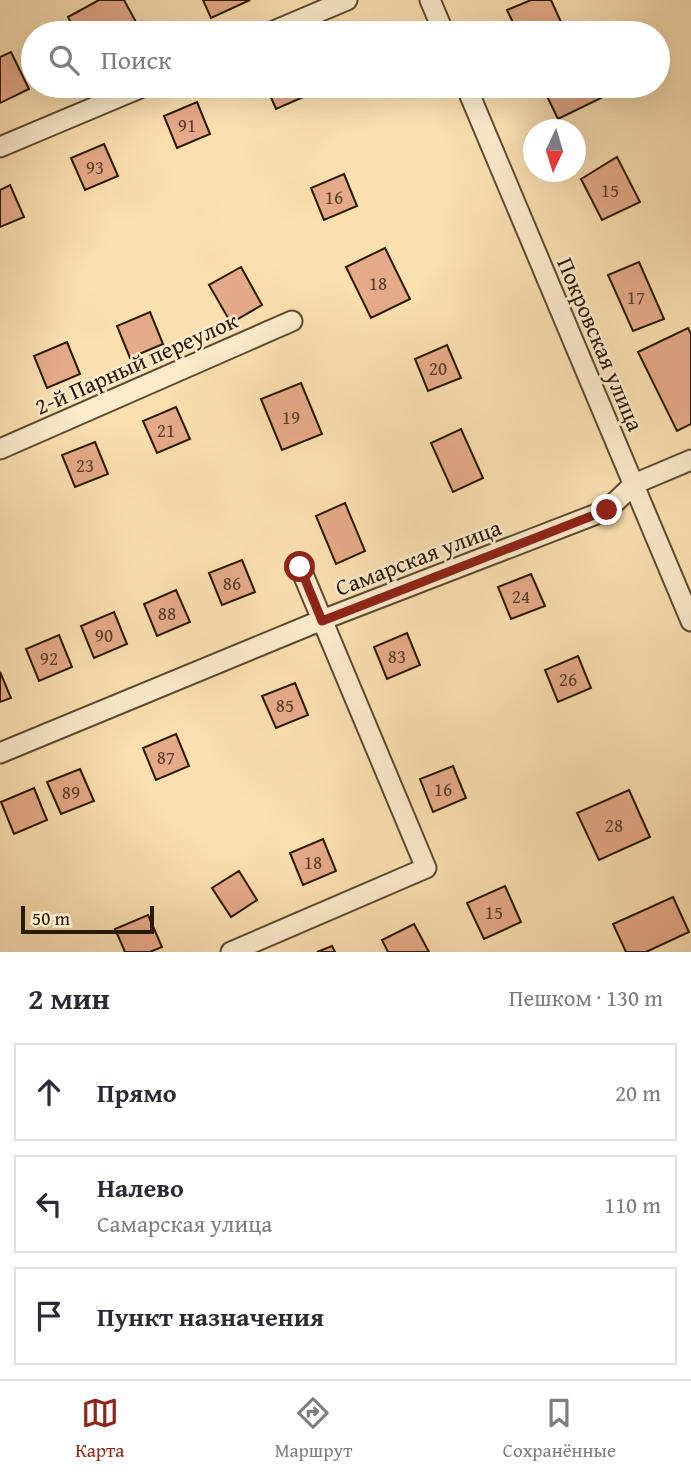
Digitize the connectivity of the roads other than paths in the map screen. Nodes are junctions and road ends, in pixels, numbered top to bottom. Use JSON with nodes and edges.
{"nodes":[{"id":1,"x":347,"y":0,"type":"edge"},
{"id":2,"x":430,"y":0,"type":"edge"},
{"id":3,"x":297,"y":21,"type":"edge"},
{"id":4,"x":439,"y":21,"type":"edge"},
{"id":5,"x":116,"y":98,"type":"edge"},
{"id":6,"x":471,"y":98,"type":"edge"},
{"id":7,"x":0,"y":147,"type":"edge"},
{"id":8,"x":292,"y":321,"type":"dead end"},
{"id":9,"x":0,"y":449,"type":"edge"},
{"id":10,"x":691,"y":460,"type":"edge"},
{"id":11,"x":634,"y":485,"type":"junction"},
{"id":12,"x":300,"y":567,"type":"dead end"},
{"id":13,"x":322,"y":621,"type":"junction"},
{"id":14,"x":691,"y":621,"type":"edge"},
{"id":15,"x":0,"y":753,"type":"edge"},
{"id":16,"x":232,"y":952,"type":"edge"}],
"edges":[{"from":1,"to":3,"type":"street"},
{"from":2,"to":4,"type":"street"},
{"from":5,"to":7,"type":"street"},
{"from":6,"to":11,"type":"street","name":"Покровская улица"},
{"from":8,"to":9,"type":"street","name":"2-й Парный переулок"},
{"from":10,"to":11,"type":"street","name":"Самарская улица"},
{"from":11,"to":13,"type":"street","name":"Самарская улица"},
{"from":11,"to":14,"type":"street","name":"Покровская улица"},
{"from":12,"to":13,"type":"street"},
{"from":13,"to":15,"type":"street","name":"Самарская улица"},
{"from":13,"to":16,"type":"street"}]}
